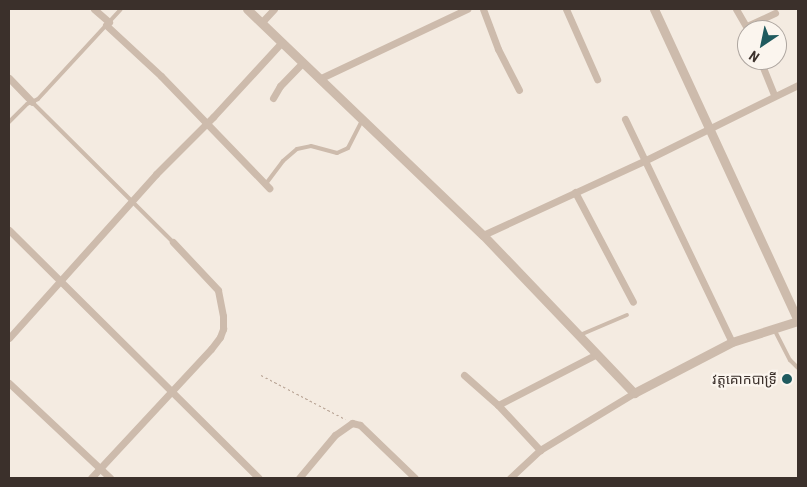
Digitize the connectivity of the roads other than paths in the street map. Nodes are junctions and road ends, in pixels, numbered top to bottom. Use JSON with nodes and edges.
{"nodes":[{"id":1,"x":94,"y":9,"type":"edge"},
{"id":2,"x":121,"y":9,"type":"edge"},
{"id":3,"x":247,"y":9,"type":"edge"},
{"id":4,"x":274,"y":9,"type":"edge"},
{"id":5,"x":467,"y":9,"type":"edge"},
{"id":6,"x":483,"y":9,"type":"edge"},
{"id":7,"x":566,"y":9,"type":"edge"},
{"id":8,"x":654,"y":9,"type":"edge"},
{"id":9,"x":736,"y":9,"type":"edge"},
{"id":10,"x":774,"y":13,"type":"dead end"},
{"id":11,"x":743,"y":20,"type":"edge"},
{"id":12,"x":762,"y":20,"type":"edge"},
{"id":13,"x":107,"y":23,"type":"junction"},
{"id":14,"x":261,"y":23,"type":"junction"},
{"id":15,"x":282,"y":42,"type":"junction"},
{"id":16,"x":302,"y":63,"type":"junction"},
{"id":17,"x":764,"y":70,"type":"edge"},
{"id":18,"x":9,"y":78,"type":"edge"},
{"id":19,"x":318,"y":79,"type":"junction"},
{"id":20,"x":597,"y":79,"type":"dead end"},
{"id":21,"x":798,"y":85,"type":"edge"},
{"id":22,"x":519,"y":90,"type":"dead end"},
{"id":23,"x":774,"y":95,"type":"junction"},
{"id":24,"x":273,"y":98,"type":"dead end"},
{"id":25,"x":32,"y":102,"type":"junction"},
{"id":26,"x":362,"y":120,"type":"junction"},
{"id":27,"x":626,"y":120,"type":"dead end"},
{"id":28,"x":9,"y":122,"type":"edge"},
{"id":29,"x":205,"y":124,"type":"junction"},
{"id":30,"x":709,"y":127,"type":"junction"},
{"id":31,"x":644,"y":161,"type":"junction"},
{"id":32,"x":267,"y":187,"type":"joint"},
{"id":33,"x":575,"y":192,"type":"junction"},
{"id":34,"x":131,"y":200,"type":"junction"},
{"id":35,"x":9,"y":230,"type":"edge"},
{"id":36,"x":483,"y":235,"type":"junction"},
{"id":37,"x":173,"y":242,"type":"joint"},
{"id":38,"x":60,"y":282,"type":"junction"},
{"id":39,"x":633,"y":302,"type":"dead end"},
{"id":40,"x":627,"y":315,"type":"dead end"},
{"id":41,"x":798,"y":321,"type":"edge"},
{"id":42,"x":774,"y":329,"type":"junction"},
{"id":43,"x":580,"y":335,"type":"junction"},
{"id":44,"x":9,"y":338,"type":"edge"},
{"id":45,"x":732,"y":342,"type":"junction"},
{"id":46,"x":597,"y":354,"type":"junction"},
{"id":47,"x":798,"y":368,"type":"edge"},
{"id":48,"x":464,"y":375,"type":"dead end"},
{"id":49,"x":9,"y":382,"type":"edge"},
{"id":50,"x":171,"y":390,"type":"junction"},
{"id":51,"x":634,"y":393,"type":"junction"},
{"id":52,"x":498,"y":405,"type":"junction"},
{"id":53,"x":540,"y":450,"type":"junction"},
{"id":54,"x":100,"y":468,"type":"junction"},
{"id":55,"x":91,"y":478,"type":"edge"},
{"id":56,"x":110,"y":478,"type":"edge"},
{"id":57,"x":260,"y":478,"type":"edge"},
{"id":58,"x":299,"y":478,"type":"edge"},
{"id":59,"x":415,"y":478,"type":"edge"},
{"id":60,"x":510,"y":478,"type":"edge"}],
"edges":[{"from":1,"to":13,"type":"street"},
{"from":2,"to":13,"type":"lane"},
{"from":3,"to":14,"type":"street"},
{"from":4,"to":14,"type":"street"},
{"from":5,"to":19,"type":"street"},
{"from":6,"to":22,"type":"street"},
{"from":7,"to":20,"type":"street"},
{"from":8,"to":30,"type":"street"},
{"from":9,"to":11,"type":"street"},
{"from":10,"to":12,"type":"street"},
{"from":13,"to":25,"type":"lane"},
{"from":13,"to":29,"type":"street"},
{"from":14,"to":15,"type":"street"},
{"from":15,"to":16,"type":"street"},
{"from":15,"to":29,"type":"street"},
{"from":16,"to":19,"type":"street"},
{"from":16,"to":24,"type":"street"},
{"from":17,"to":23,"type":"street"},
{"from":18,"to":25,"type":"street"},
{"from":19,"to":26,"type":"street"},
{"from":21,"to":23,"type":"street"},
{"from":23,"to":30,"type":"street"},
{"from":25,"to":28,"type":"lane"},
{"from":25,"to":34,"type":"lane"},
{"from":26,"to":32,"type":"lane"},
{"from":26,"to":36,"type":"street"},
{"from":27,"to":31,"type":"street"},
{"from":29,"to":32,"type":"street"},
{"from":29,"to":34,"type":"street"},
{"from":30,"to":31,"type":"street"},
{"from":30,"to":41,"type":"street"},
{"from":31,"to":33,"type":"street"},
{"from":31,"to":45,"type":"street"},
{"from":33,"to":36,"type":"street"},
{"from":33,"to":39,"type":"street"},
{"from":34,"to":37,"type":"lane"},
{"from":34,"to":38,"type":"street"},
{"from":35,"to":38,"type":"street"},
{"from":36,"to":43,"type":"street"},
{"from":37,"to":50,"type":"street"},
{"from":38,"to":44,"type":"street"},
{"from":38,"to":50,"type":"street"},
{"from":40,"to":43,"type":"lane"},
{"from":41,"to":42,"type":"street"},
{"from":42,"to":45,"type":"street"},
{"from":42,"to":47,"type":"lane"},
{"from":43,"to":46,"type":"street"},
{"from":45,"to":51,"type":"street"},
{"from":46,"to":51,"type":"street"},
{"from":46,"to":52,"type":"street"},
{"from":48,"to":52,"type":"street"},
{"from":49,"to":54,"type":"street"},
{"from":50,"to":54,"type":"street"},
{"from":50,"to":57,"type":"street"},
{"from":51,"to":53,"type":"street"},
{"from":52,"to":53,"type":"street"},
{"from":53,"to":60,"type":"street"},
{"from":54,"to":55,"type":"street"},
{"from":54,"to":56,"type":"street"},
{"from":58,"to":59,"type":"street"}]}
